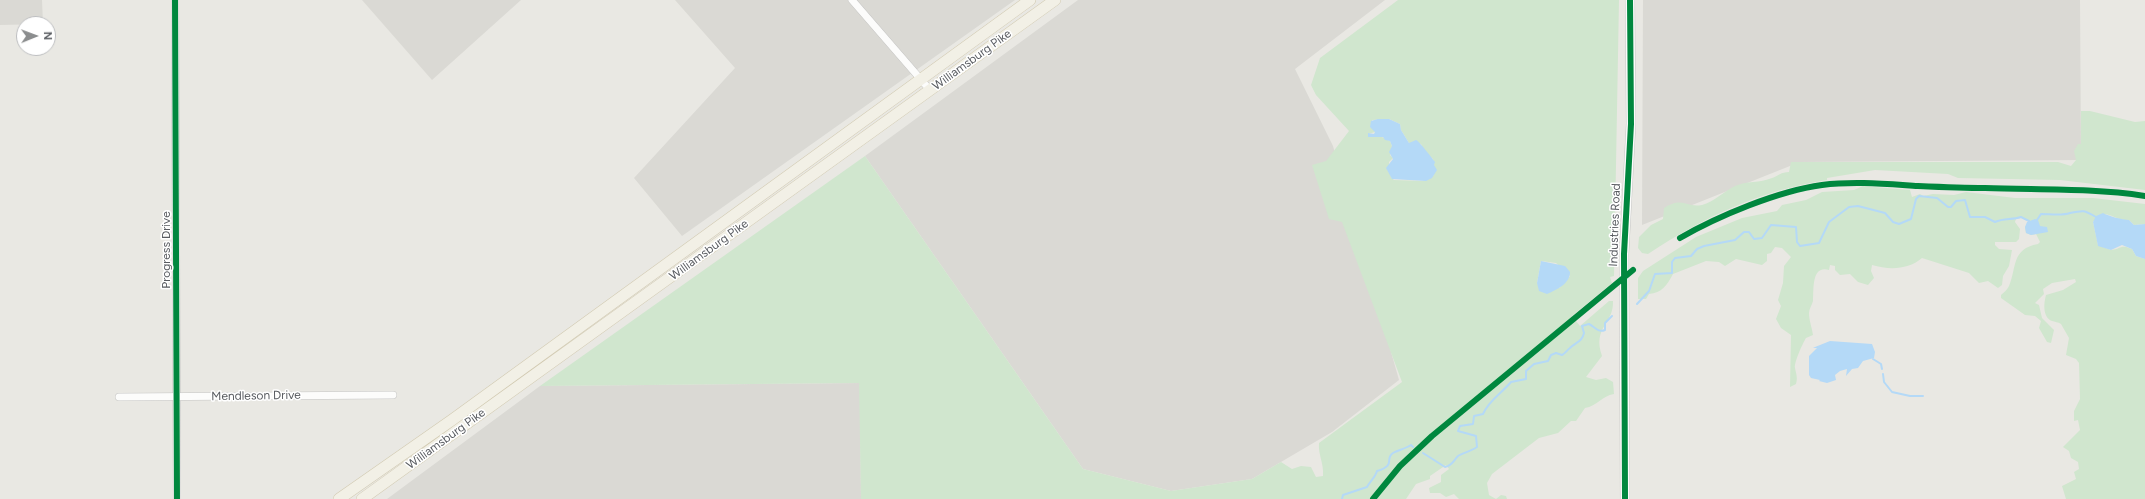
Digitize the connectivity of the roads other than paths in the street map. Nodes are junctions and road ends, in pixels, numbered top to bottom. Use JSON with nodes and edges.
{"nodes":[{"id":1,"x":175,"y":0,"type":"edge"},
{"id":2,"x":852,"y":0,"type":"edge"},
{"id":3,"x":1030,"y":0,"type":"edge"},
{"id":4,"x":1055,"y":0,"type":"edge"},
{"id":5,"x":1630,"y":0,"type":"edge"},
{"id":6,"x":920,"y":78,"type":"junction"},
{"id":7,"x":930,"y":90,"type":"junction"},
{"id":8,"x":393,"y":395,"type":"dead end"},
{"id":9,"x":119,"y":396,"type":"dead end"},
{"id":10,"x":177,"y":397,"type":"junction"},
{"id":11,"x":177,"y":499,"type":"edge"},
{"id":12,"x":339,"y":499,"type":"edge"},
{"id":13,"x":362,"y":499,"type":"edge"},
{"id":14,"x":1625,"y":499,"type":"edge"}],
"edges":[{"from":1,"to":10,"type":"street","name":"Progress Drive"},
{"from":2,"to":6,"type":"street"},
{"from":3,"to":6,"type":"main road","name":"Williamsburg Pike"},
{"from":4,"to":7,"type":"main road","name":"Williamsburg Pike"},
{"from":5,"to":14,"type":"street","name":"Industries Road"},
{"from":6,"to":7,"type":"street"},
{"from":6,"to":12,"type":"main road","name":"Williamsburg Pike"},
{"from":7,"to":13,"type":"main road","name":"Williamsburg Pike"},
{"from":8,"to":10,"type":"street","name":"Mendleson Drive"},
{"from":9,"to":10,"type":"street","name":"Mendleson Drive"},
{"from":10,"to":11,"type":"street","name":"Progress Drive"}]}
